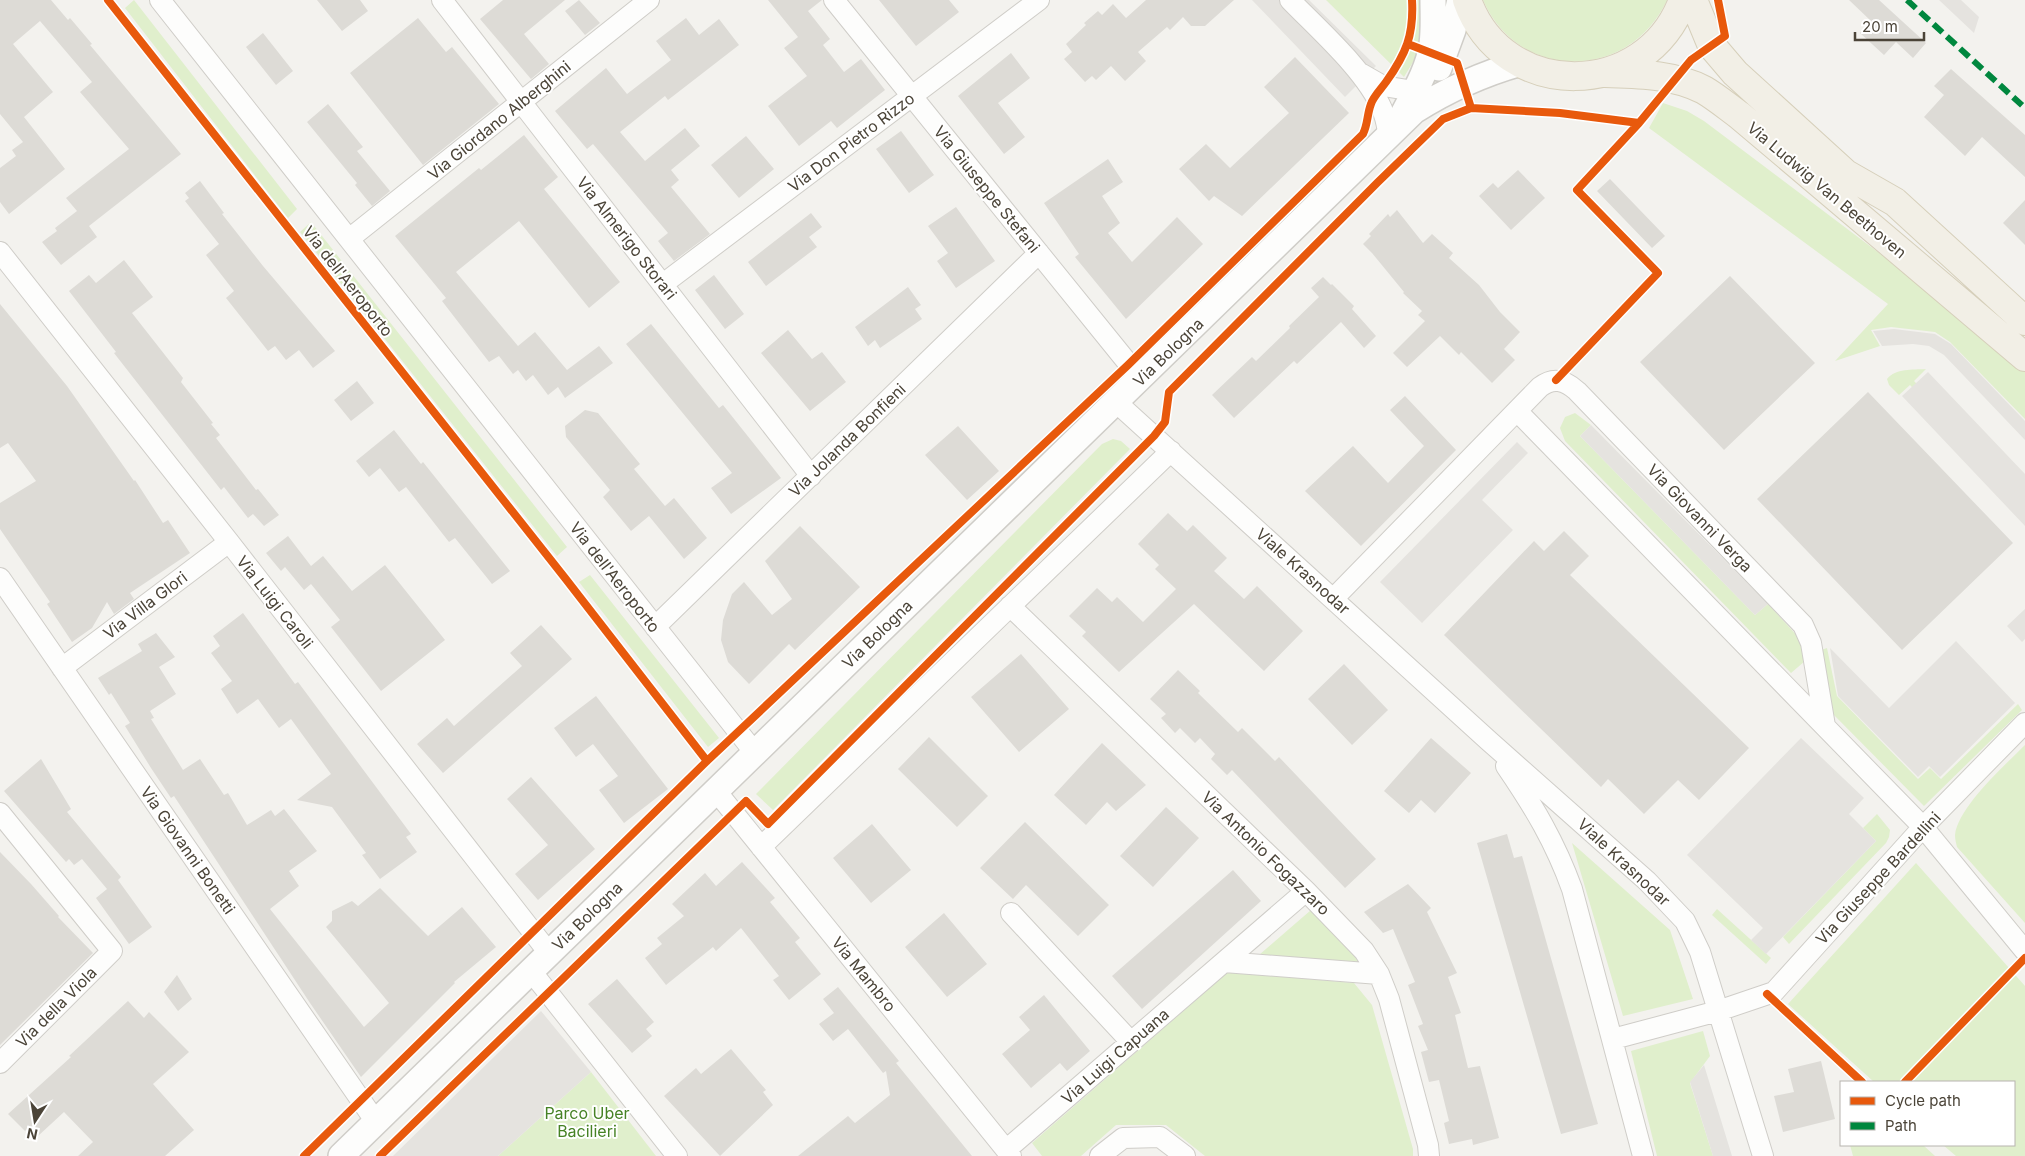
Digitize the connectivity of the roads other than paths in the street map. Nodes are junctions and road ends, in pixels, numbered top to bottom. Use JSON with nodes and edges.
{"nodes":[{"id":1,"x":160,"y":0,"type":"edge"},
{"id":2,"x":442,"y":0,"type":"edge"},
{"id":3,"x":649,"y":0,"type":"edge"},
{"id":4,"x":834,"y":0,"type":"edge"},
{"id":5,"x":1039,"y":0,"type":"edge"},
{"id":6,"x":1290,"y":0,"type":"edge"},
{"id":7,"x":1433,"y":0,"type":"edge"},
{"id":8,"x":1460,"y":0,"type":"edge"},
{"id":9,"x":1467,"y":0,"type":"edge"},
{"id":10,"x":1683,"y":0,"type":"edge"},
{"id":11,"x":1693,"y":0,"type":"edge"},
{"id":12,"x":1521,"y":63,"type":"junction"},
{"id":13,"x":1356,"y":70,"type":"junction"},
{"id":14,"x":1605,"y":73,"type":"junction"},
{"id":15,"x":912,"y":96,"type":"junction"},
{"id":16,"x":1414,"y":101,"type":"junction"},
{"id":17,"x":521,"y":102,"type":"junction"},
{"id":18,"x":1392,"y":132,"type":"junction"},
{"id":19,"x":349,"y":239,"type":"junction"},
{"id":20,"x":0,"y":252,"type":"edge"},
{"id":21,"x":1039,"y":253,"type":"junction"},
{"id":22,"x":663,"y":284,"type":"junction"},
{"id":23,"x":2025,"y":321,"type":"edge"},
{"id":24,"x":2025,"y":357,"type":"edge"},
{"id":25,"x":1140,"y":378,"type":"junction"},
{"id":26,"x":1116,"y":402,"type":"junction"},
{"id":27,"x":1517,"y":410,"type":"junction"},
{"id":28,"x":1171,"y":451,"type":"junction"},
{"id":29,"x":811,"y":476,"type":"junction"},
{"id":30,"x":229,"y":542,"type":"junction"},
{"id":31,"x":0,"y":578,"type":"edge"},
{"id":32,"x":1333,"y":599,"type":"junction"},
{"id":33,"x":1010,"y":606,"type":"junction"},
{"id":34,"x":655,"y":627,"type":"junction"},
{"id":35,"x":62,"y":668,"type":"junction"},
{"id":36,"x":2025,"y":723,"type":"edge"},
{"id":37,"x":1825,"y":726,"type":"junction"},
{"id":38,"x":1489,"y":741,"type":"junction"},
{"id":39,"x":755,"y":753,"type":"junction"},
{"id":40,"x":716,"y":791,"type":"junction"},
{"id":41,"x":0,"y":813,"type":"edge"},
{"id":42,"x":1924,"y":828,"type":"junction"},
{"id":43,"x":761,"y":847,"type":"junction"},
{"id":44,"x":1306,"y":891,"type":"junction"},
{"id":45,"x":1011,"y":913,"type":"dead end"},
{"id":46,"x":2025,"y":951,"type":"edge"},
{"id":47,"x":549,"y":953,"type":"junction"},
{"id":48,"x":1224,"y":962,"type":"junction"},
{"id":49,"x":531,"y":971,"type":"junction"},
{"id":50,"x":1379,"y":974,"type":"junction"},
{"id":51,"x":1718,"y":1011,"type":"junction"},
{"id":52,"x":1613,"y":1039,"type":"junction"},
{"id":53,"x":1131,"y":1042,"type":"junction"},
{"id":54,"x":0,"y":1063,"type":"edge"},
{"id":55,"x":376,"y":1122,"type":"junction"},
{"id":56,"x":1009,"y":1153,"type":"edge"},
{"id":57,"x":341,"y":1156,"type":"edge"},
{"id":58,"x":677,"y":1156,"type":"edge"},
{"id":59,"x":1100,"y":1156,"type":"edge"},
{"id":60,"x":1184,"y":1156,"type":"edge"},
{"id":61,"x":1430,"y":1156,"type":"edge"},
{"id":62,"x":1643,"y":1156,"type":"edge"},
{"id":63,"x":1763,"y":1156,"type":"edge"}],
"edges":[{"from":1,"to":19,"type":"street","name":"Via dell'Aeroporto"},
{"from":2,"to":17,"type":"street","name":"Via Almerigo Storari"},
{"from":3,"to":17,"type":"street","name":"Via Giordano Alberghini"},
{"from":4,"to":15,"type":"street","name":"Via Giuseppe Stefani"},
{"from":5,"to":15,"type":"street","name":"Via Don Pietro Rizzo"},
{"from":6,"to":13,"type":"street"},
{"from":7,"to":16,"type":"street"},
{"from":8,"to":16,"type":"street"},
{"from":9,"to":12,"type":"main road"},
{"from":10,"to":14,"type":"main road"},
{"from":11,"to":23,"type":"main road","name":"Via Ludwig Van Beethoven"},
{"from":12,"to":14,"type":"main road"},
{"from":12,"to":16,"type":"street"},
{"from":13,"to":16,"type":"street"},
{"from":13,"to":18,"type":"street"},
{"from":14,"to":24,"type":"main road","name":"Via Ludwig Van Beethoven"},
{"from":15,"to":21,"type":"street","name":"Via Giuseppe Stefani"},
{"from":15,"to":22,"type":"street","name":"Via Don Pietro Rizzo"},
{"from":16,"to":18,"type":"street"},
{"from":17,"to":19,"type":"street","name":"Via Giordano Alberghini"},
{"from":17,"to":22,"type":"street","name":"Via Almerigo Storari"},
{"from":18,"to":25,"type":"street","name":"Via Bologna"},
{"from":19,"to":34,"type":"street","name":"Via dell'Aeroporto"},
{"from":20,"to":30,"type":"street","name":"Via Luigi Caroli"},
{"from":21,"to":25,"type":"street","name":"Via Giuseppe Stefani"},
{"from":21,"to":29,"type":"street","name":"Via Jolanda Bonfieni"},
{"from":22,"to":29,"type":"street","name":"Via Almerigo Storari"},
{"from":25,"to":26,"type":"street","name":"Via Bologna"},
{"from":26,"to":28,"type":"street","name":"Viale Krasnodar"},
{"from":26,"to":39,"type":"street","name":"Via Bologna"},
{"from":27,"to":32,"type":"street","name":"Via Giovanni Verga"},
{"from":27,"to":37,"type":"street"},
{"from":27,"to":37,"type":"street","name":"Via Giovanni Verga"},
{"from":28,"to":32,"type":"street","name":"Viale Krasnodar"},
{"from":28,"to":33,"type":"street"},
{"from":29,"to":34,"type":"street","name":"Via Jolanda Bonfieni"},
{"from":30,"to":35,"type":"street","name":"Via Villa Glori"},
{"from":30,"to":47,"type":"street","name":"Via Luigi Caroli"},
{"from":31,"to":35,"type":"street","name":"Via Giovanni Bonetti"},
{"from":32,"to":38,"type":"street","name":"Viale Krasnodar"},
{"from":33,"to":43,"type":"street"},
{"from":33,"to":44,"type":"street","name":"Via Antonio Fogazzaro"},
{"from":34,"to":39,"type":"street","name":"Via dell'Aeroporto"},
{"from":35,"to":55,"type":"street","name":"Via Giovanni Bonetti"},
{"from":36,"to":42,"type":"street","name":"Via Giuseppe Bardellini"},
{"from":37,"to":42,"type":"street"},
{"from":38,"to":51,"type":"street","name":"Viale Krasnodar"},
{"from":38,"to":52,"type":"street","name":"Viale Krasnodar"},
{"from":39,"to":40,"type":"street","name":"Via Bologna"},
{"from":40,"to":43,"type":"street","name":"Via Mambro"},
{"from":40,"to":47,"type":"street","name":"Via Bologna"},
{"from":41,"to":54,"type":"street","name":"Via della Viola"},
{"from":42,"to":46,"type":"street"},
{"from":42,"to":51,"type":"street","name":"Via Giuseppe Bardellini"},
{"from":43,"to":56,"type":"street","name":"Via Mambro"},
{"from":44,"to":48,"type":"street","name":"Via Luigi Capuana"},
{"from":44,"to":50,"type":"street","name":"Via Antonio Fogazzaro"},
{"from":45,"to":53,"type":"street"},
{"from":47,"to":49,"type":"street","name":"Via Bologna"},
{"from":48,"to":50,"type":"street"},
{"from":48,"to":53,"type":"street","name":"Via Luigi Capuana"},
{"from":49,"to":55,"type":"street","name":"Via Bologna"},
{"from":49,"to":58,"type":"street"},
{"from":50,"to":61,"type":"street","name":"Via Antonio Fogazzaro"},
{"from":51,"to":52,"type":"street"},
{"from":51,"to":63,"type":"street","name":"Viale Krasnodar"},
{"from":52,"to":62,"type":"street","name":"Viale Krasnodar"},
{"from":53,"to":56,"type":"street","name":"Via Luigi Capuana"},
{"from":55,"to":57,"type":"street","name":"Via Bologna"},
{"from":59,"to":60,"type":"street"}]}
